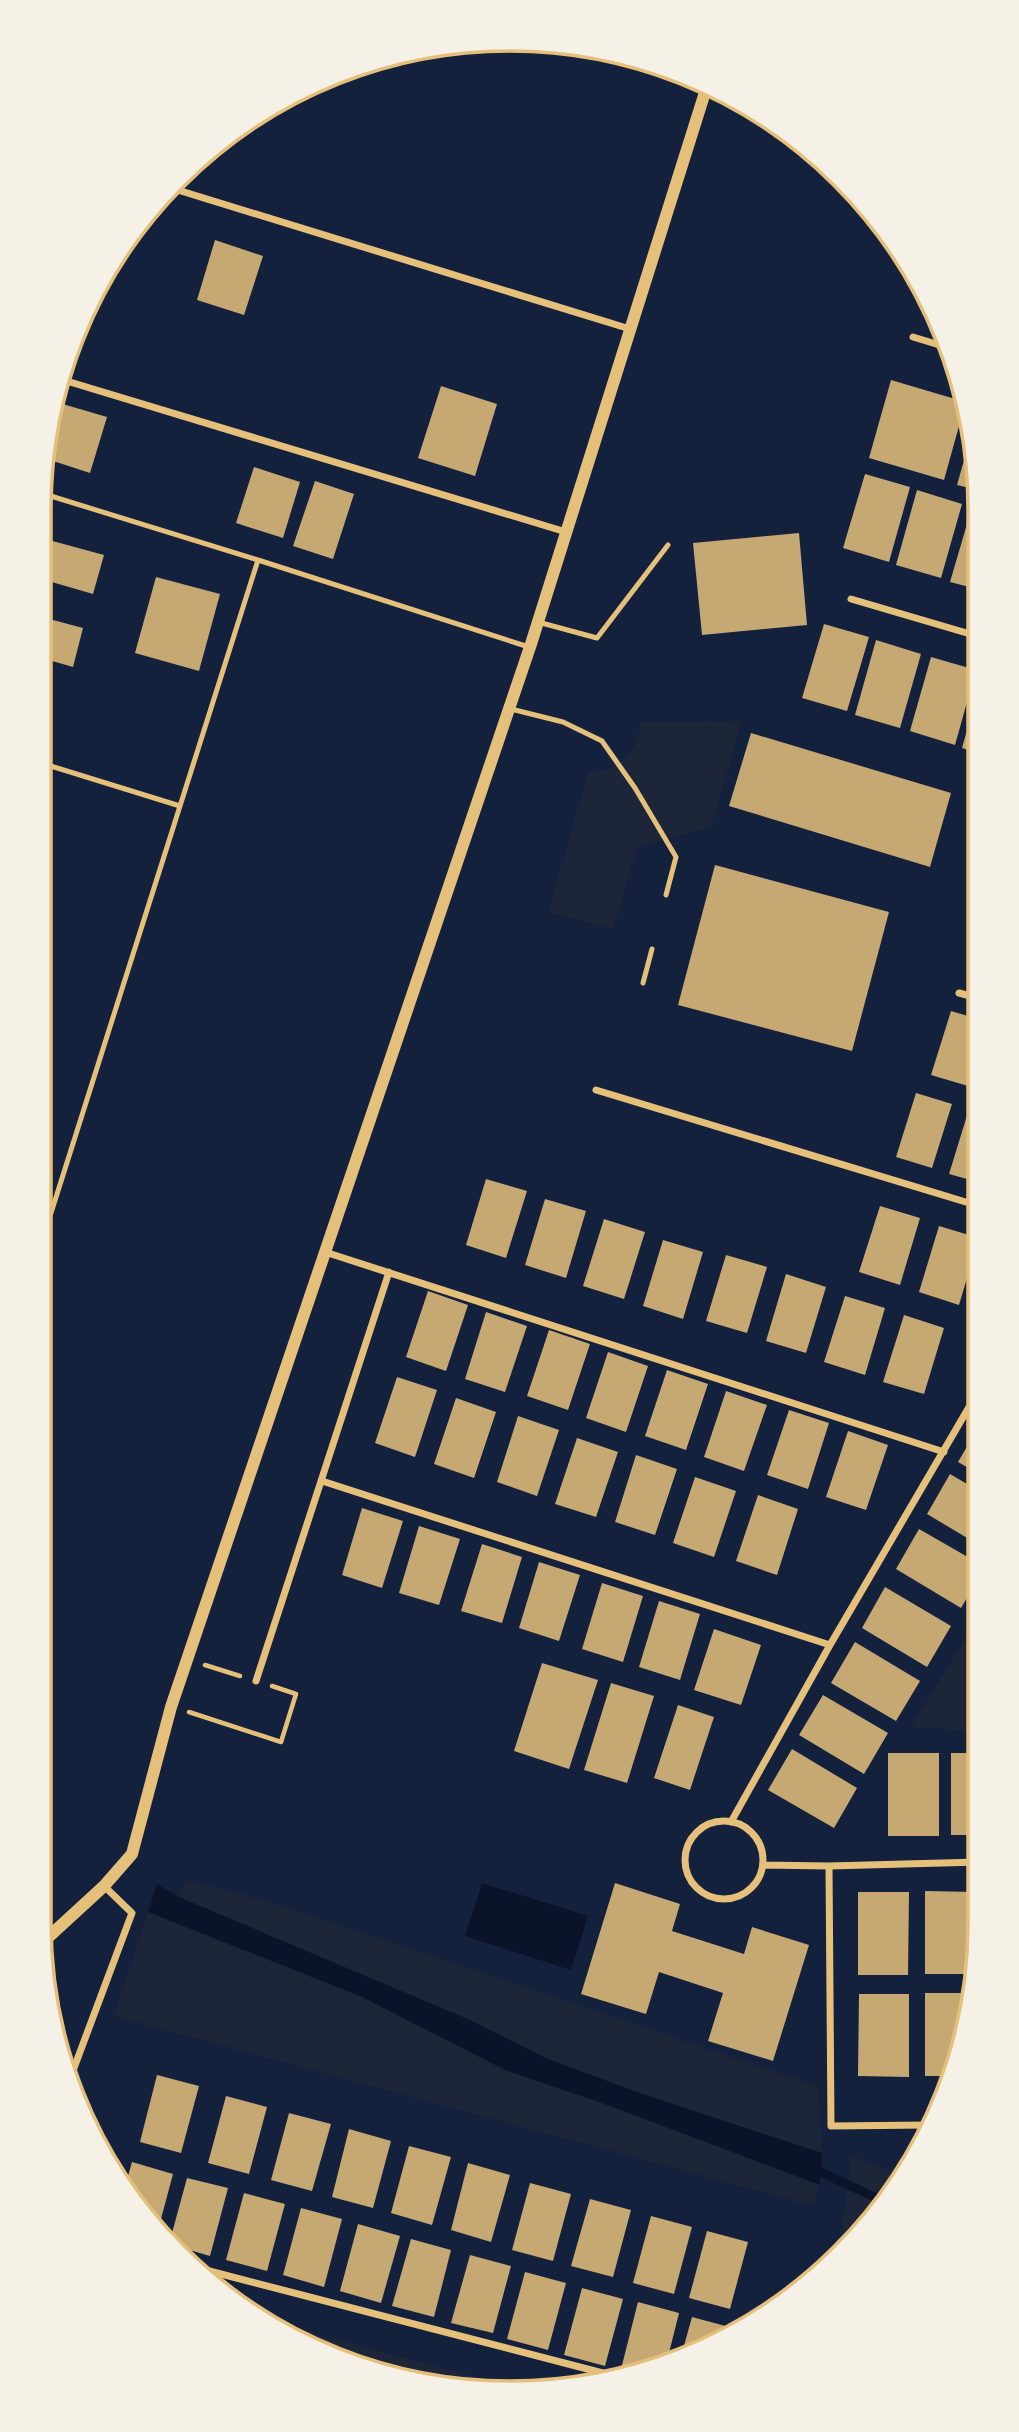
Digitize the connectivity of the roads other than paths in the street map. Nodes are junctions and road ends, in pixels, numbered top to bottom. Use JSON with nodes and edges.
{"nodes":[{"id":1,"x":704,"y":95,"type":"edge"},
{"id":2,"x":180,"y":191,"type":"edge"},
{"id":3,"x":630,"y":329,"type":"junction"},
{"id":4,"x":913,"y":337,"type":"dead end"},
{"id":5,"x":937,"y":344,"type":"edge"},
{"id":6,"x":69,"y":382,"type":"edge"},
{"id":7,"x":51,"y":496,"type":"edge"},
{"id":8,"x":566,"y":532,"type":"junction"},
{"id":9,"x":668,"y":545,"type":"dead end"},
{"id":10,"x":258,"y":560,"type":"junction"},
{"id":11,"x":851,"y":599,"type":"dead end"},
{"id":12,"x":538,"y":622,"type":"junction"},
{"id":13,"x":968,"y":633,"type":"edge"},
{"id":14,"x":529,"y":648,"type":"junction"},
{"id":15,"x":509,"y":708,"type":"junction"},
{"id":16,"x":51,"y":766,"type":"edge"},
{"id":17,"x":180,"y":806,"type":"junction"},
{"id":18,"x":666,"y":895,"type":"dead end"},
{"id":19,"x":652,"y":949,"type":"dead end"},
{"id":20,"x":643,"y":983,"type":"dead end"},
{"id":21,"x":959,"y":993,"type":"dead end"},
{"id":22,"x":968,"y":995,"type":"edge"},
{"id":23,"x":596,"y":1090,"type":"dead end"},
{"id":24,"x":968,"y":1203,"type":"edge"},
{"id":25,"x":51,"y":1213,"type":"edge"},
{"id":26,"x":325,"y":1252,"type":"junction"},
{"id":27,"x":389,"y":1272,"type":"junction"},
{"id":28,"x":968,"y":1409,"type":"edge"},
{"id":29,"x":944,"y":1452,"type":"junction"},
{"id":30,"x":322,"y":1481,"type":"junction"},
{"id":31,"x":830,"y":1646,"type":"junction"},
{"id":32,"x":256,"y":1681,"type":"road end"},
{"id":33,"x":731,"y":1822,"type":"junction"},
{"id":34,"x":968,"y":1862,"type":"edge"},
{"id":35,"x":763,"y":1865,"type":"junction"},
{"id":36,"x":829,"y":1866,"type":"junction"},
{"id":37,"x":104,"y":1886,"type":"junction"},
{"id":38,"x":51,"y":1934,"type":"edge"},
{"id":39,"x":74,"y":2067,"type":"edge"},
{"id":40,"x":921,"y":2125,"type":"edge"},
{"id":41,"x":213,"y":2272,"type":"edge"},
{"id":42,"x":599,"y":2372,"type":"edge"}],
"edges":[{"from":1,"to":3,"type":"street"},
{"from":2,"to":3,"type":"street"},
{"from":3,"to":8,"type":"street"},
{"from":4,"to":5,"type":"street"},
{"from":6,"to":8,"type":"street"},
{"from":7,"to":10,"type":"lane"},
{"from":8,"to":12,"type":"street"},
{"from":9,"to":12,"type":"lane"},
{"from":10,"to":14,"type":"lane"},
{"from":10,"to":17,"type":"lane"},
{"from":11,"to":13,"type":"street"},
{"from":12,"to":14,"type":"street"},
{"from":14,"to":15,"type":"street"},
{"from":15,"to":18,"type":"lane"},
{"from":15,"to":26,"type":"street"},
{"from":16,"to":17,"type":"lane"},
{"from":17,"to":25,"type":"lane"},
{"from":19,"to":20,"type":"lane"},
{"from":21,"to":22,"type":"street"},
{"from":23,"to":24,"type":"street"},
{"from":26,"to":27,"type":"street"},
{"from":26,"to":37,"type":"street"},
{"from":27,"to":29,"type":"street"},
{"from":27,"to":30,"type":"street"},
{"from":28,"to":29,"type":"street"},
{"from":29,"to":31,"type":"street"},
{"from":30,"to":31,"type":"street"},
{"from":30,"to":32,"type":"street"},
{"from":31,"to":33,"type":"street"},
{"from":33,"to":35,"type":"street"},
{"from":33,"to":35,"type":"street"},
{"from":34,"to":36,"type":"street"},
{"from":35,"to":36,"type":"street"},
{"from":36,"to":40,"type":"street"},
{"from":37,"to":38,"type":"street"},
{"from":37,"to":39,"type":"street"},
{"from":41,"to":42,"type":"street"}]}
